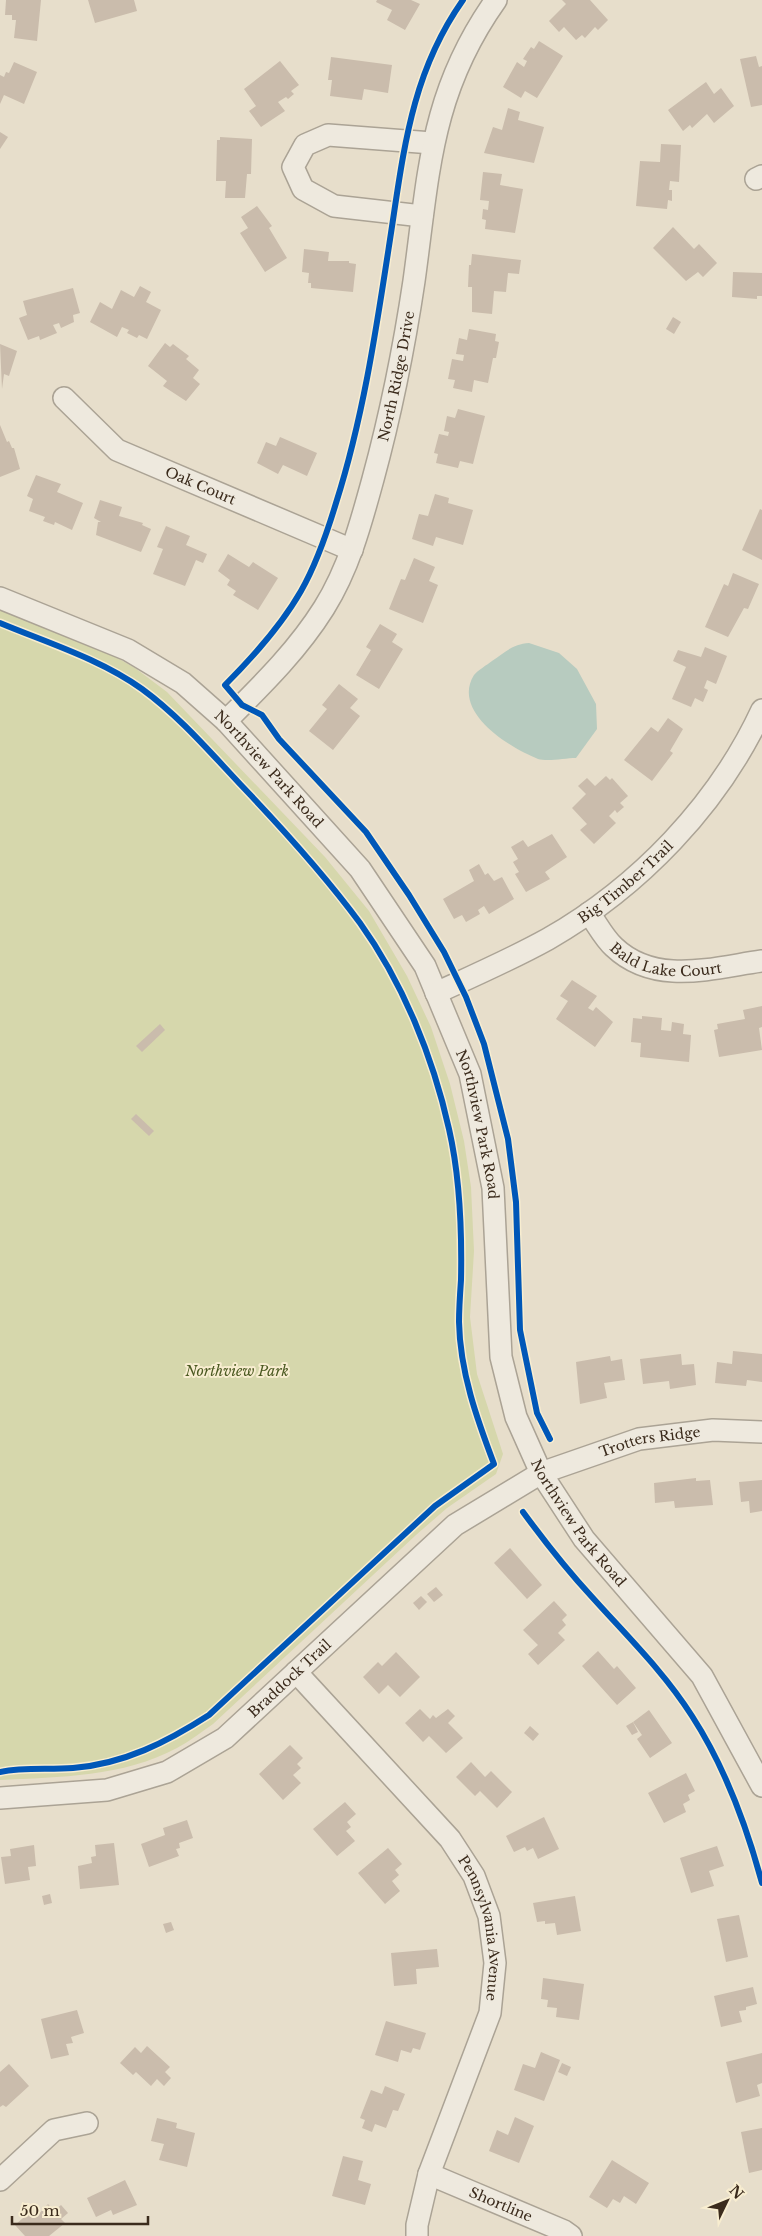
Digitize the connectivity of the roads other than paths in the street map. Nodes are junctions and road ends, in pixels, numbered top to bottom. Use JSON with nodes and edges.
{"nodes":[{"id":1,"x":496,"y":0,"type":"edge"},
{"id":2,"x":432,"y":143,"type":"junction"},
{"id":3,"x":422,"y":216,"type":"junction"},
{"id":4,"x":64,"y":398,"type":"dead end"},
{"id":5,"x":352,"y":550,"type":"junction"},
{"id":6,"x":0,"y":598,"type":"edge"},
{"id":7,"x":762,"y":710,"type":"edge"},
{"id":8,"x":226,"y":721,"type":"junction"},
{"id":9,"x":589,"y":913,"type":"junction"},
{"id":10,"x":762,"y":961,"type":"edge"},
{"id":11,"x":436,"y":993,"type":"junction"},
{"id":12,"x":762,"y":1432,"type":"edge"},
{"id":13,"x":541,"y":1473,"type":"junction"},
{"id":14,"x":296,"y":1672,"type":"junction"},
{"id":15,"x":762,"y":1786,"type":"edge"},
{"id":16,"x":0,"y":1798,"type":"edge"},
{"id":17,"x":88,"y":2123,"type":"dead end"},
{"id":18,"x":429,"y":2174,"type":"junction"},
{"id":19,"x":0,"y":2180,"type":"edge"},
{"id":20,"x":417,"y":2236,"type":"edge"},
{"id":21,"x":571,"y":2236,"type":"edge"}],
"edges":[{"from":1,"to":2,"type":"street","name":"North Ridge Drive"},
{"from":2,"to":3,"type":"street","name":"North Ridge Drive"},
{"from":2,"to":3,"type":"street"},
{"from":3,"to":5,"type":"street","name":"North Ridge Drive"},
{"from":4,"to":5,"type":"street","name":"Oak Court"},
{"from":5,"to":8,"type":"street","name":"North Ridge Drive"},
{"from":6,"to":8,"type":"street","name":"Northview Park Road"},
{"from":7,"to":9,"type":"street","name":"Big Timber Trail"},
{"from":8,"to":11,"type":"street","name":"Northview Park Road"},
{"from":9,"to":10,"type":"street","name":"Bald Lake Court"},
{"from":9,"to":11,"type":"street","name":"Big Timber Trail"},
{"from":11,"to":13,"type":"street","name":"Northview Park Road"},
{"from":12,"to":13,"type":"street","name":"Trotters Ridge"},
{"from":13,"to":14,"type":"street","name":"Braddock Trail"},
{"from":13,"to":15,"type":"street","name":"Northview Park Road"},
{"from":14,"to":16,"type":"street","name":"Braddock Trail"},
{"from":14,"to":18,"type":"street","name":"Pennsylvania Avenue"},
{"from":17,"to":19,"type":"street"},
{"from":18,"to":20,"type":"street","name":"Pennsylvania Avenue"},
{"from":18,"to":21,"type":"street","name":"Shortline"}]}
